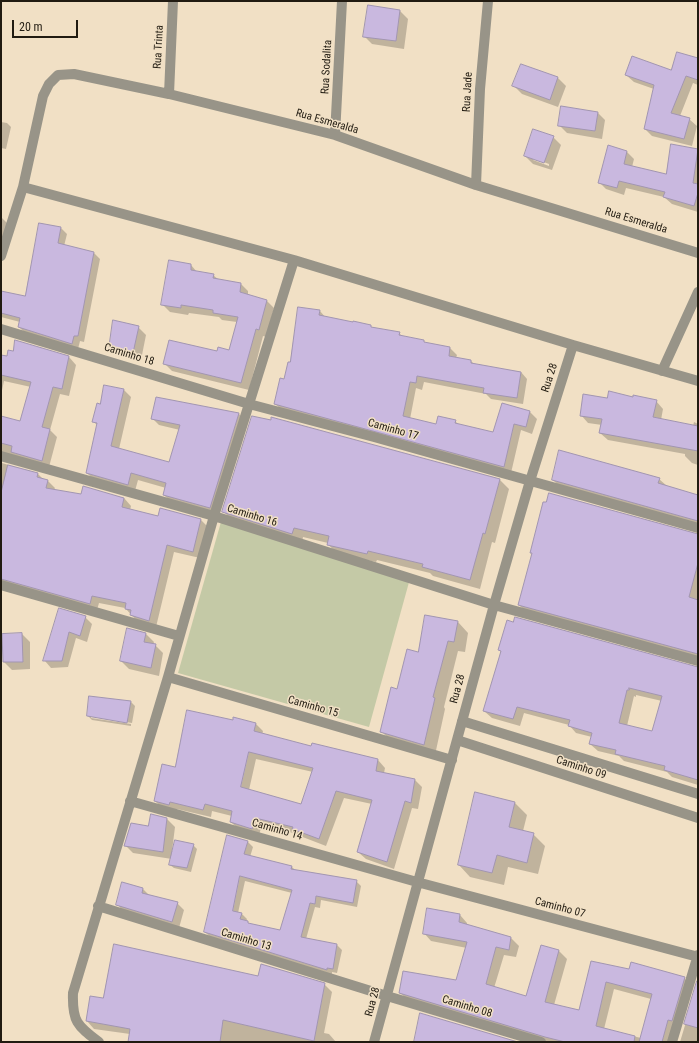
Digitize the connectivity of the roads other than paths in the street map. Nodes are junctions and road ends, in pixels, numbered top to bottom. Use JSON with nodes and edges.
{"nodes":[{"id":1,"x":173,"y":1,"type":"edge"},
{"id":2,"x":342,"y":1,"type":"edge"},
{"id":3,"x":488,"y":1,"type":"edge"},
{"id":4,"x":169,"y":94,"type":"junction"},
{"id":5,"x":335,"y":135,"type":"junction"},
{"id":6,"x":476,"y":185,"type":"junction"},
{"id":7,"x":23,"y":187,"type":"junction"},
{"id":8,"x":698,"y":253,"type":"edge"},
{"id":9,"x":1,"y":256,"type":"edge"},
{"id":10,"x":294,"y":260,"type":"junction"},
{"id":11,"x":698,"y":292,"type":"edge"},
{"id":12,"x":1,"y":329,"type":"edge"},
{"id":13,"x":573,"y":345,"type":"junction"},
{"id":14,"x":662,"y":371,"type":"junction"},
{"id":15,"x":698,"y":381,"type":"edge"},
{"id":16,"x":249,"y":404,"type":"junction"},
{"id":17,"x":1,"y":456,"type":"edge"},
{"id":18,"x":530,"y":481,"type":"junction"},
{"id":19,"x":214,"y":516,"type":"junction"},
{"id":20,"x":698,"y":528,"type":"edge"},
{"id":21,"x":1,"y":585,"type":"edge"},
{"id":22,"x":494,"y":605,"type":"junction"},
{"id":23,"x":179,"y":636,"type":"junction"},
{"id":24,"x":698,"y":661,"type":"edge"},
{"id":25,"x":168,"y":676,"type":"junction"},
{"id":26,"x":462,"y":721,"type":"junction"},
{"id":27,"x":457,"y":740,"type":"junction"},
{"id":28,"x":452,"y":760,"type":"junction"},
{"id":29,"x":698,"y":794,"type":"edge"},
{"id":30,"x":130,"y":801,"type":"junction"},
{"id":31,"x":698,"y":818,"type":"edge"},
{"id":32,"x":417,"y":882,"type":"junction"},
{"id":33,"x":98,"y":906,"type":"junction"},
{"id":34,"x":698,"y":956,"type":"edge"},
{"id":35,"x":387,"y":996,"type":"junction"},
{"id":36,"x":100,"y":1042,"type":"edge"},
{"id":37,"x":374,"y":1042,"type":"edge"},
{"id":38,"x":541,"y":1042,"type":"edge"},
{"id":39,"x":672,"y":1042,"type":"edge"}],
"edges":[{"from":1,"to":4,"type":"street","name":"Rua Trinta"},
{"from":2,"to":5,"type":"street","name":"Rua Sodalita"},
{"from":3,"to":6,"type":"street","name":"Rua Jade"},
{"from":4,"to":5,"type":"street","name":"Rua Esmeralda"},
{"from":4,"to":7,"type":"street","name":"Rua Esmeralda"},
{"from":5,"to":6,"type":"street","name":"Rua Esmeralda"},
{"from":6,"to":8,"type":"street","name":"Rua Esmeralda"},
{"from":7,"to":9,"type":"street"},
{"from":7,"to":10,"type":"street"},
{"from":10,"to":13,"type":"street"},
{"from":10,"to":16,"type":"street"},
{"from":11,"to":14,"type":"street"},
{"from":12,"to":16,"type":"street","name":"Caminho 18"},
{"from":13,"to":14,"type":"street"},
{"from":13,"to":18,"type":"street","name":"Rua 28"},
{"from":14,"to":15,"type":"street"},
{"from":16,"to":18,"type":"street","name":"Caminho 17"},
{"from":16,"to":19,"type":"street"},
{"from":17,"to":19,"type":"street","name":"Caminho 16"},
{"from":18,"to":20,"type":"street","name":"Caminho 17"},
{"from":18,"to":22,"type":"street","name":"Rua 28"},
{"from":19,"to":22,"type":"street","name":"Caminho 16"},
{"from":19,"to":23,"type":"street"},
{"from":21,"to":23,"type":"street"},
{"from":22,"to":24,"type":"street","name":"Caminho 16"},
{"from":22,"to":26,"type":"street","name":"Rua 28"},
{"from":23,"to":25,"type":"street"},
{"from":25,"to":28,"type":"street","name":"Caminho 15"},
{"from":25,"to":30,"type":"street"},
{"from":26,"to":27,"type":"street","name":"Rua 28"},
{"from":26,"to":29,"type":"street","name":"Caminho 09"},
{"from":27,"to":28,"type":"street","name":"Rua 28"},
{"from":27,"to":31,"type":"street","name":"Caminho 09"},
{"from":28,"to":32,"type":"street","name":"Rua 28"},
{"from":30,"to":32,"type":"street","name":"Caminho 14"},
{"from":30,"to":33,"type":"street"},
{"from":32,"to":34,"type":"street","name":"Caminho 07"},
{"from":32,"to":35,"type":"street","name":"Rua 28"},
{"from":33,"to":35,"type":"street","name":"Caminho 13"},
{"from":33,"to":36,"type":"street"},
{"from":34,"to":39,"type":"street"},
{"from":35,"to":37,"type":"street","name":"Rua 28"},
{"from":35,"to":38,"type":"street","name":"Caminho 08"}]}
